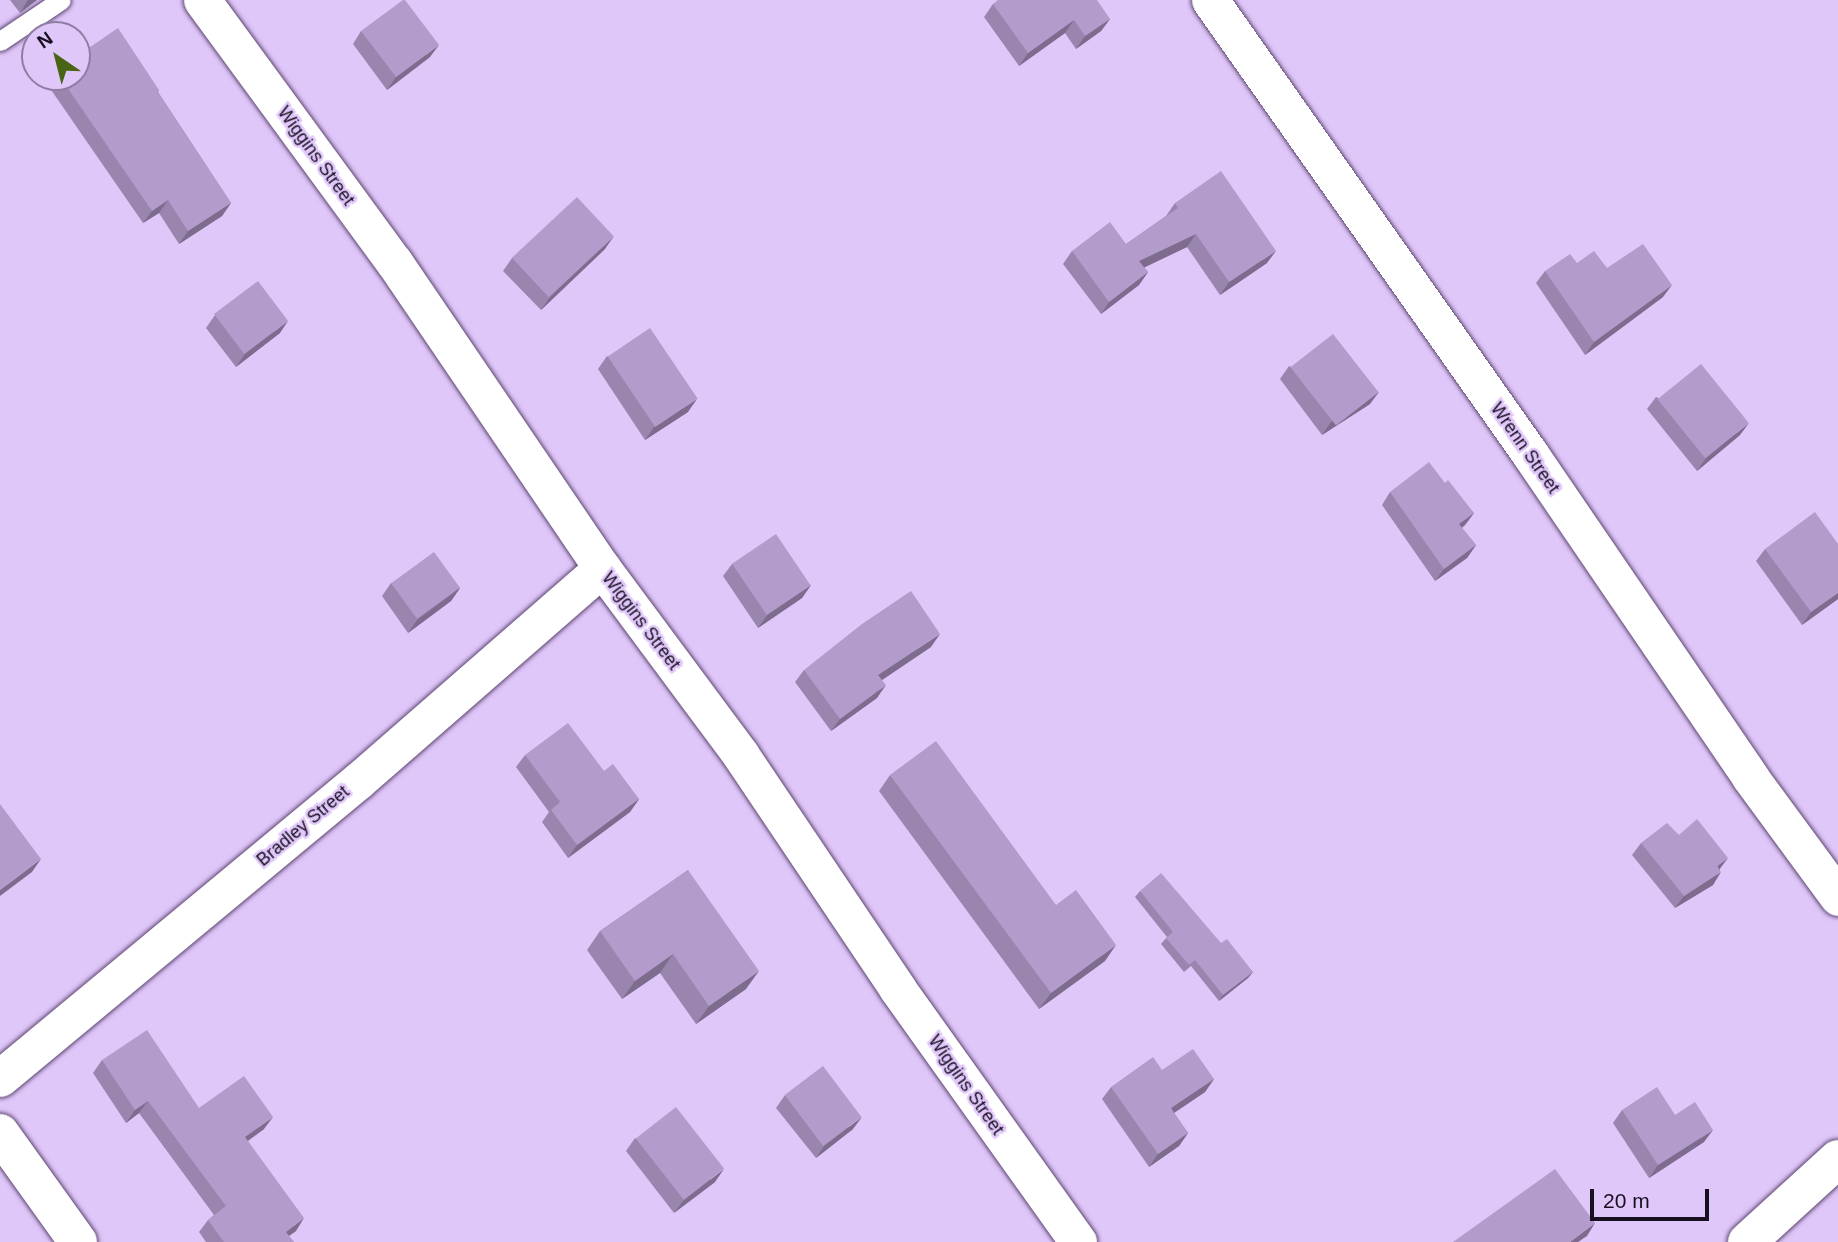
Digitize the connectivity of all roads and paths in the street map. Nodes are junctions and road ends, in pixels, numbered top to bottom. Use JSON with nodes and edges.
{"nodes":[{"id":1,"x":61,"y":0,"type":"edge"},
{"id":2,"x":202,"y":0,"type":"edge"},
{"id":3,"x":1210,"y":0,"type":"edge"},
{"id":4,"x":0,"y":41,"type":"edge"},
{"id":5,"x":602,"y":568,"type":"junction"},
{"id":6,"x":1838,"y":897,"type":"edge"},
{"id":7,"x":0,"y":1078,"type":"edge"},
{"id":8,"x":0,"y":1133,"type":"edge"},
{"id":9,"x":1838,"y":1159,"type":"edge"},
{"id":10,"x":78,"y":1242,"type":"edge"},
{"id":11,"x":1078,"y":1242,"type":"edge"},
{"id":12,"x":1747,"y":1242,"type":"edge"}],
"edges":[{"from":1,"to":4,"type":"lane"},
{"from":2,"to":5,"type":"street","name":"Wiggins Street"},
{"from":3,"to":6,"type":"street","name":"Wrenn Street"},
{"from":5,"to":7,"type":"street","name":"Bradley Street"},
{"from":5,"to":11,"type":"street","name":"Wiggins Street"},
{"from":8,"to":10,"type":"street"},
{"from":9,"to":12,"type":"street"}]}
